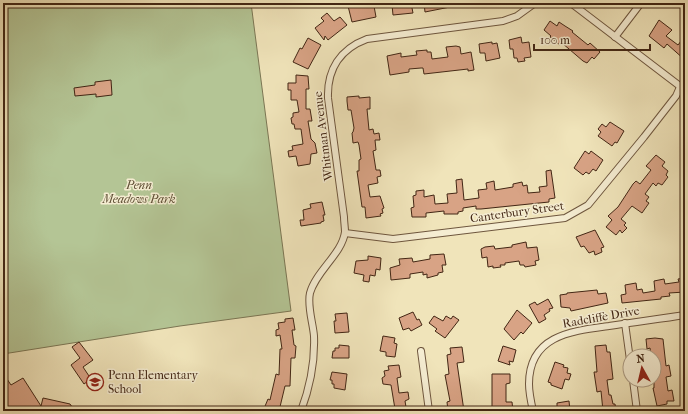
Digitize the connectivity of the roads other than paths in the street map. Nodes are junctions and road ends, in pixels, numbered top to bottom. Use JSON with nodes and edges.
{"nodes":[{"id":1,"x":535,"y":3,"type":"edge"},
{"id":2,"x":571,"y":3,"type":"edge"},
{"id":3,"x":642,"y":3,"type":"edge"},
{"id":4,"x":615,"y":37,"type":"junction"},
{"id":5,"x":683,"y":88,"type":"edge"},
{"id":6,"x":345,"y":233,"type":"junction"},
{"id":7,"x":685,"y":315,"type":"edge"},
{"id":8,"x":625,"y":323,"type":"junction"},
{"id":9,"x":628,"y":348,"type":"edge"},
{"id":10,"x":421,"y":351,"type":"dead end"},
{"id":11,"x":634,"y":388,"type":"edge"},
{"id":12,"x":301,"y":411,"type":"edge"},
{"id":13,"x":429,"y":411,"type":"edge"},
{"id":14,"x":532,"y":411,"type":"edge"},
{"id":15,"x":637,"y":411,"type":"edge"}],
"edges":[{"from":1,"to":6,"type":"street","name":"Whitman Avenue"},
{"from":2,"to":4,"type":"street"},
{"from":3,"to":4,"type":"street"},
{"from":4,"to":5,"type":"street"},
{"from":5,"to":6,"type":"street","name":"Canterbury Street"},
{"from":6,"to":12,"type":"street","name":"Whitman Avenue"},
{"from":7,"to":8,"type":"street","name":"Radcliffe Drive"},
{"from":8,"to":9,"type":"street"},
{"from":8,"to":14,"type":"street","name":"Radcliffe Drive"},
{"from":10,"to":13,"type":"street"},
{"from":11,"to":15,"type":"street"}]}
